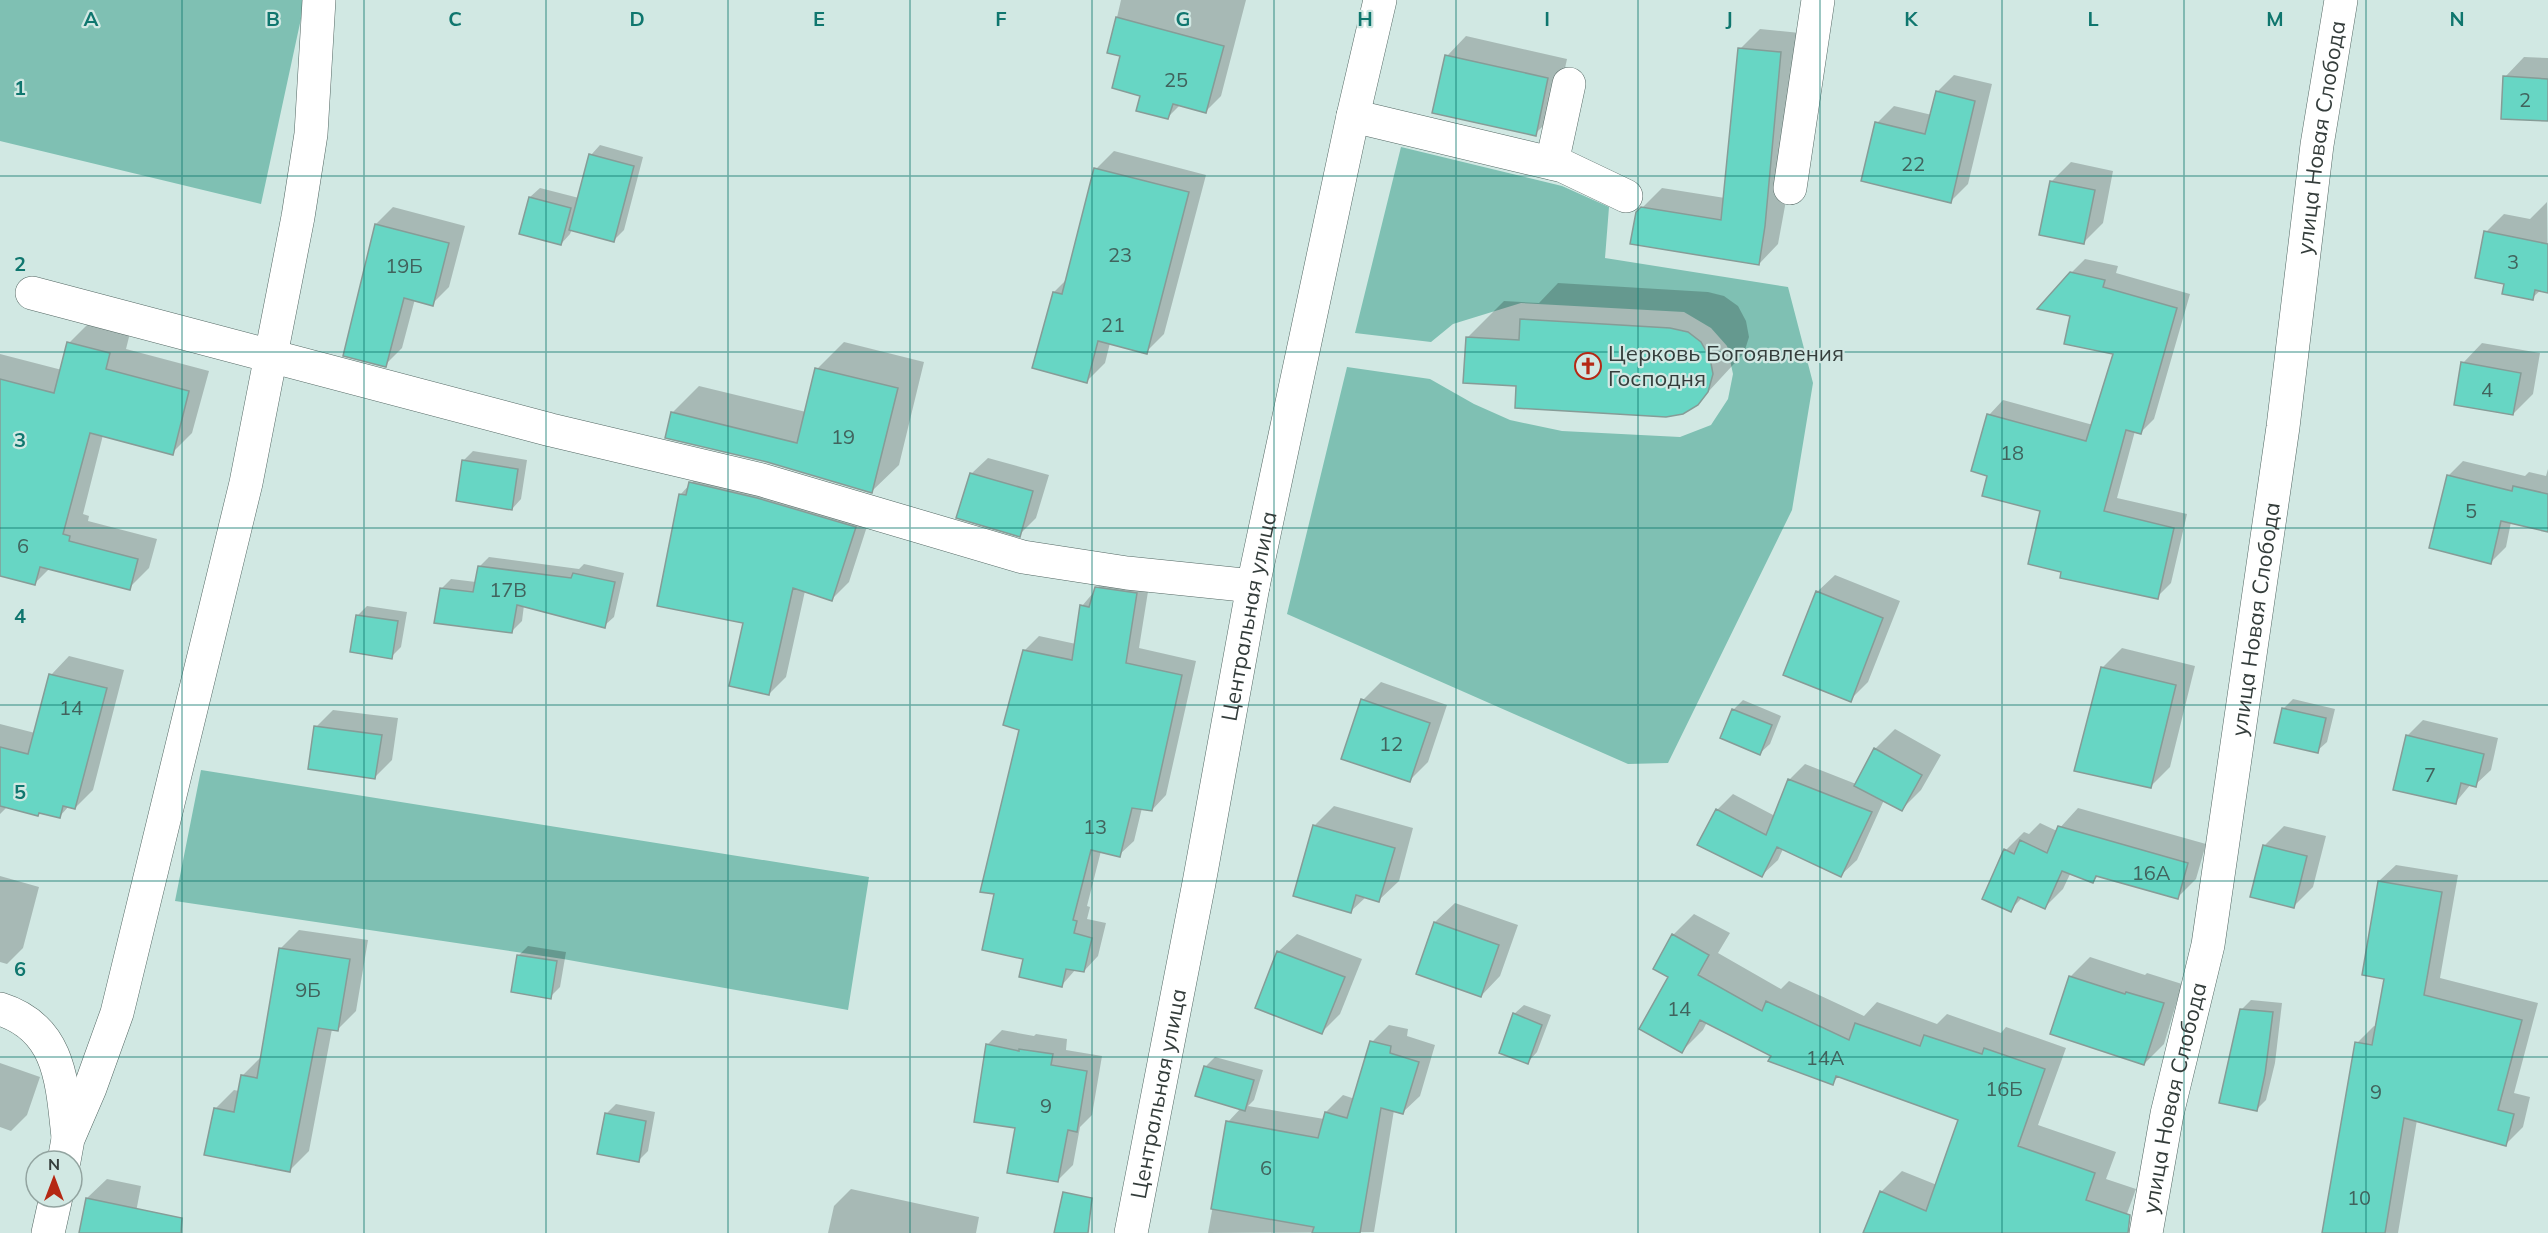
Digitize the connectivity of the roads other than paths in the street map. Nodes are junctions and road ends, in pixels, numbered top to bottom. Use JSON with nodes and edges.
{"nodes":[{"id":1,"x":319,"y":0,"type":"edge"},
{"id":2,"x":1380,"y":0,"type":"edge"},
{"id":3,"x":1818,"y":0,"type":"edge"},
{"id":4,"x":2341,"y":0,"type":"edge"},
{"id":5,"x":1569,"y":84,"type":"dead end"},
{"id":6,"x":1353,"y":116,"type":"junction"},
{"id":7,"x":1551,"y":163,"type":"junction"},
{"id":8,"x":1790,"y":188,"type":"dead end"},
{"id":9,"x":1626,"y":196,"type":"dead end"},
{"id":10,"x":32,"y":293,"type":"dead end"},
{"id":11,"x":272,"y":357,"type":"junction"},
{"id":12,"x":1253,"y":586,"type":"junction"},
{"id":13,"x":0,"y":1009,"type":"edge"},
{"id":14,"x":66,"y":1149,"type":"edge"},
{"id":15,"x":66,"y":1149,"type":"edge"},
{"id":16,"x":53,"y":1209,"type":"edge"},
{"id":17,"x":48,"y":1233,"type":"edge"},
{"id":18,"x":1131,"y":1233,"type":"edge"},
{"id":19,"x":2146,"y":1233,"type":"edge"}],
"edges":[{"from":1,"to":11,"type":"street"},
{"from":2,"to":6,"type":"street","name":"Центральная улица"},
{"from":3,"to":8,"type":"street"},
{"from":4,"to":19,"type":"street","name":"улица Новая Слобода"},
{"from":5,"to":7,"type":"street"},
{"from":6,"to":7,"type":"street"},
{"from":6,"to":12,"type":"street","name":"Центральная улица"},
{"from":7,"to":9,"type":"street"},
{"from":10,"to":11,"type":"street"},
{"from":11,"to":12,"type":"street"},
{"from":11,"to":14,"type":"street"},
{"from":12,"to":18,"type":"street","name":"Центральная улица"},
{"from":13,"to":15,"type":"street"},
{"from":16,"to":17,"type":"street"}]}
